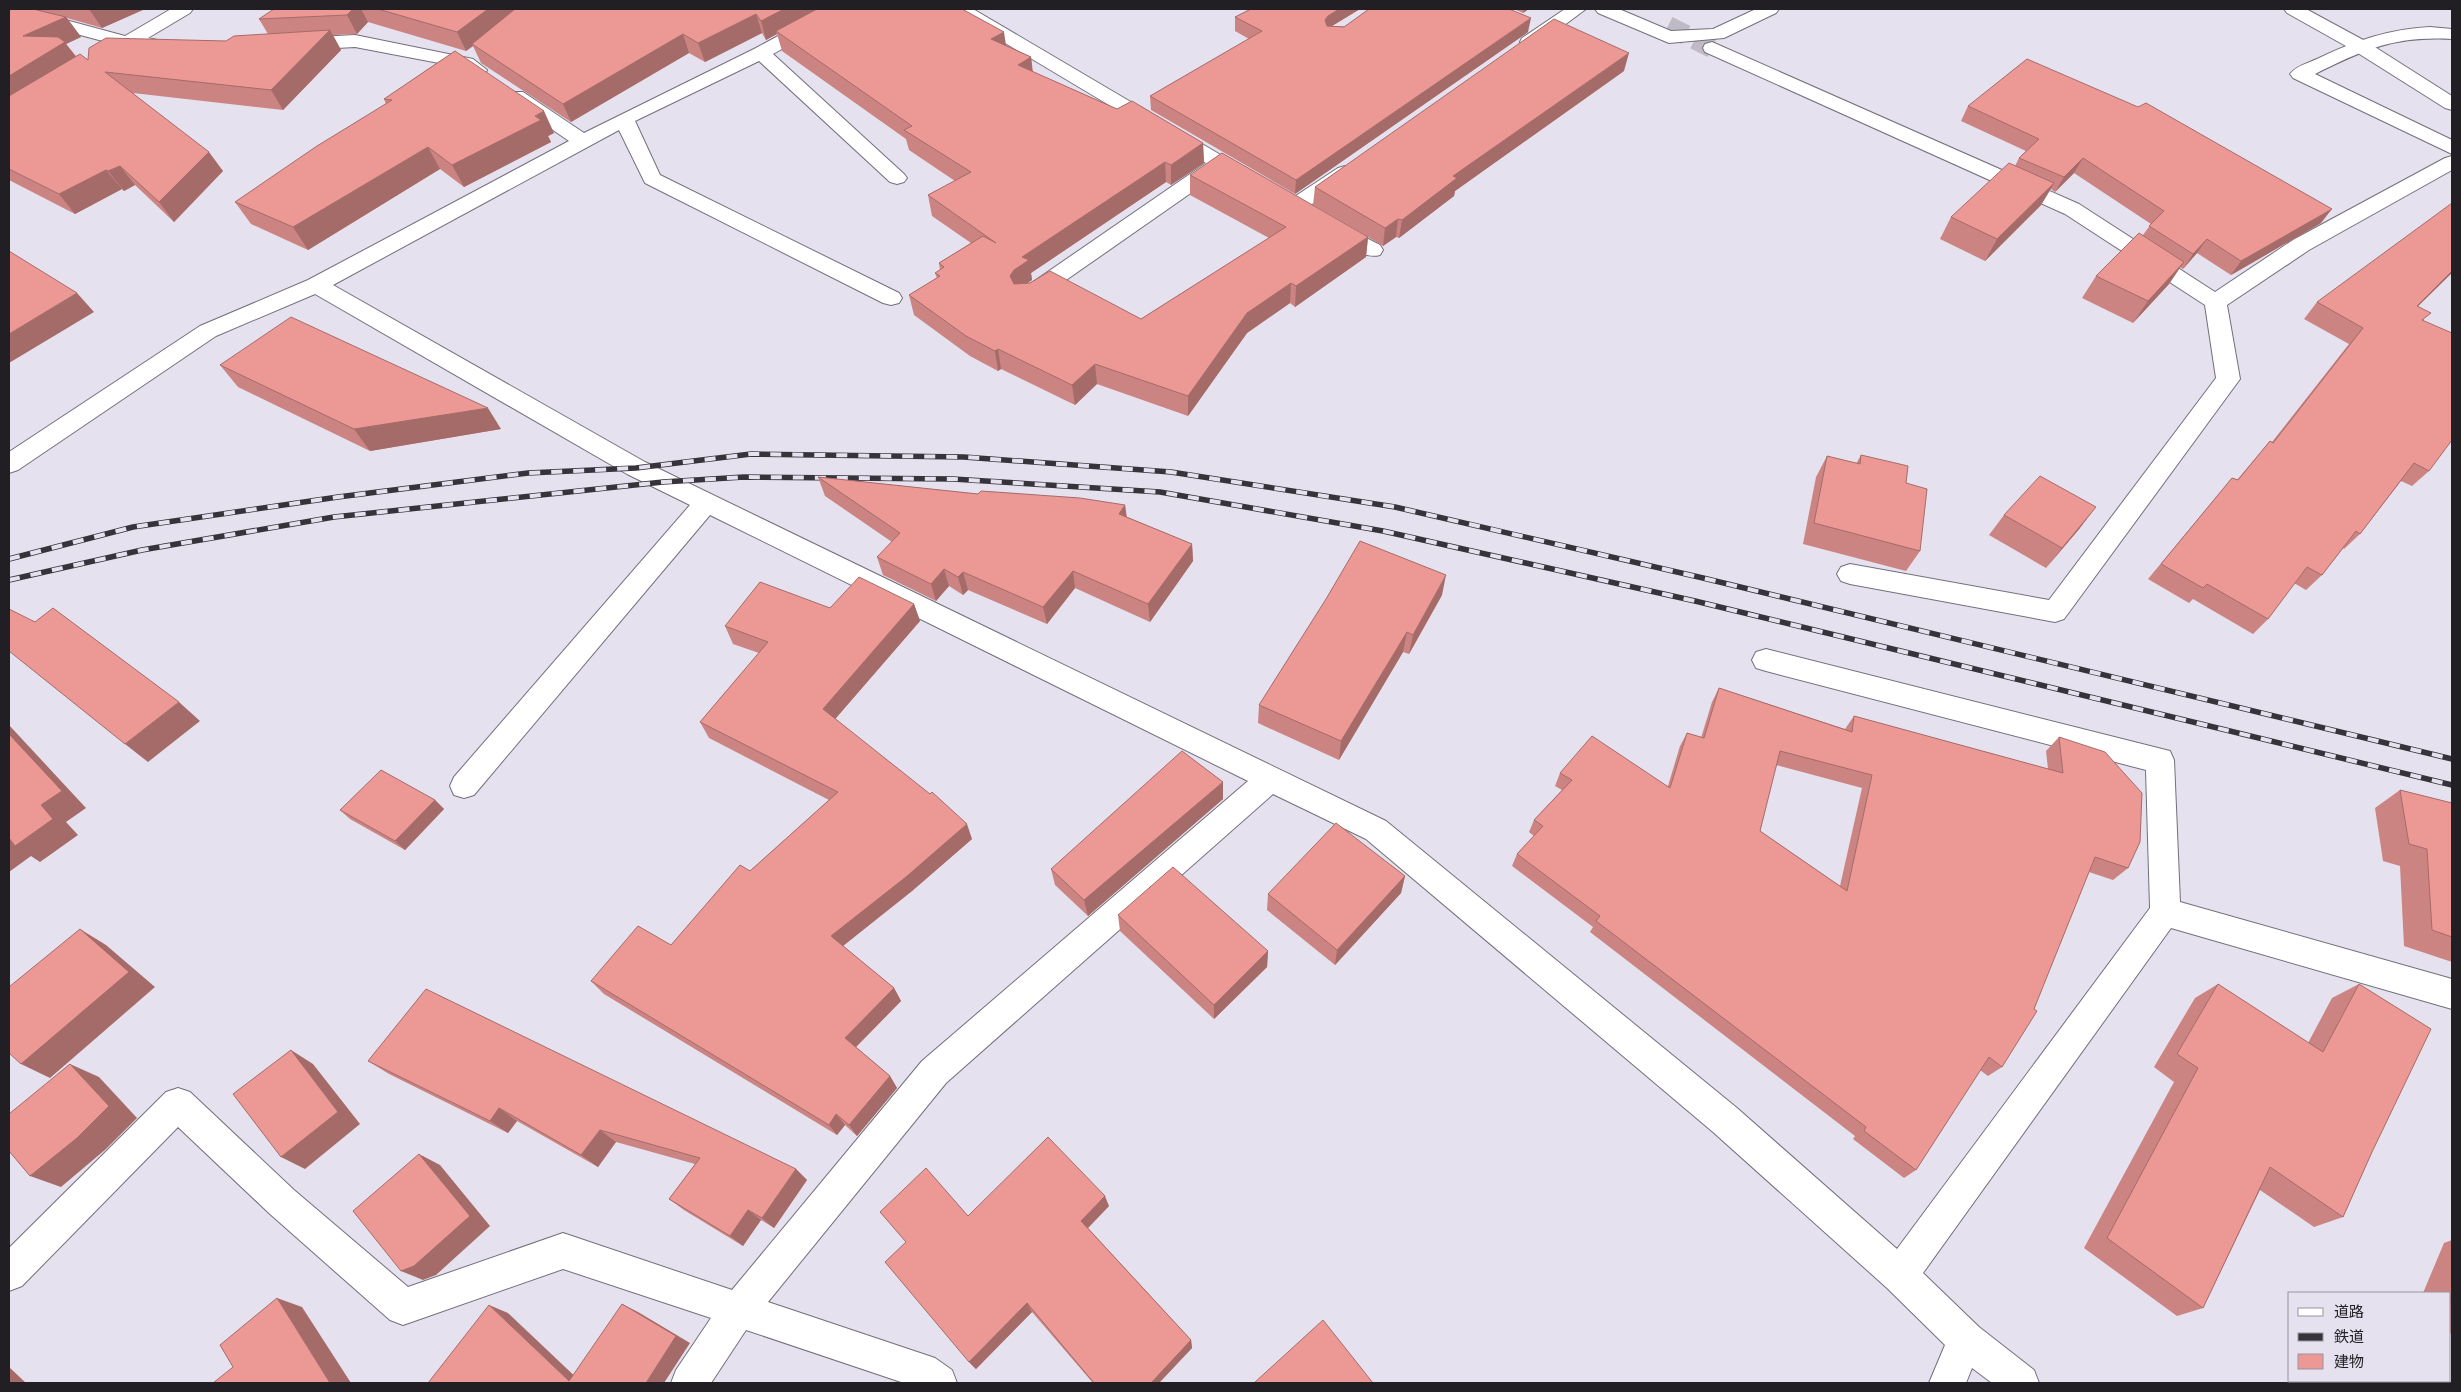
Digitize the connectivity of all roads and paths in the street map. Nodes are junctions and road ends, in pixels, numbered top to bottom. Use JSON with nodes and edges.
{"nodes":[{"id":1,"x":184,"y":9,"type":"edge"},
{"id":2,"x":841,"y":9,"type":"edge"},
{"id":3,"x":962,"y":9,"type":"edge"},
{"id":4,"x":1577,"y":9,"type":"edge"},
{"id":5,"x":1604,"y":9,"type":"edge"},
{"id":6,"x":1638,"y":9,"type":"edge"},
{"id":7,"x":1770,"y":9,"type":"edge"},
{"id":8,"x":2293,"y":9,"type":"edge"},
{"id":9,"x":9,"y":10,"type":"edge"},
{"id":10,"x":1668,"y":26,"type":"tunnel mouth"},
{"id":11,"x":2452,"y":34,"type":"edge"},
{"id":12,"x":127,"y":42,"type":"junction"},
{"id":13,"x":166,"y":45,"type":"edge"},
{"id":14,"x":280,"y":46,"type":"edge"},
{"id":15,"x":2360,"y":46,"type":"junction"},
{"id":16,"x":1712,"y":48,"type":"tunnel mouth"},
{"id":17,"x":481,"y":51,"type":"edge"},
{"id":18,"x":761,"y":53,"type":"junction"},
{"id":19,"x":1513,"y":54,"type":"edge"},
{"id":20,"x":103,"y":57,"type":"edge"},
{"id":21,"x":466,"y":63,"type":"junction"},
{"id":22,"x":2452,"y":104,"type":"edge"},
{"id":23,"x":624,"y":119,"type":"junction"},
{"id":24,"x":583,"y":141,"type":"junction"},
{"id":25,"x":2452,"y":148,"type":"edge"},
{"id":26,"x":1359,"y":161,"type":"edge"},
{"id":27,"x":2452,"y":162,"type":"edge"},
{"id":28,"x":1220,"y":163,"type":"junction"},
{"id":29,"x":897,"y":178,"type":"dead end"},
{"id":30,"x":1278,"y":197,"type":"junction"},
{"id":31,"x":1372,"y":250,"type":"dead end"},
{"id":32,"x":316,"y":285,"type":"junction"},
{"id":33,"x":1026,"y":297,"type":"edge"},
{"id":34,"x":892,"y":298,"type":"dead end"},
{"id":35,"x":2215,"y":302,"type":"junction"},
{"id":36,"x":9,"y":464,"type":"edge"},
{"id":37,"x":706,"y":503,"type":"junction"},
{"id":38,"x":1850,"y":574,"type":"dead end"},
{"id":39,"x":1766,"y":660,"type":"dead end"},
{"id":40,"x":1270,"y":779,"type":"junction"},
{"id":41,"x":464,"y":786,"type":"dead end"},
{"id":42,"x":2166,"y":912,"type":"junction"},
{"id":43,"x":2452,"y":994,"type":"edge"},
{"id":44,"x":9,"y":1273,"type":"edge"},
{"id":45,"x":1900,"y":1275,"type":"junction"},
{"id":46,"x":739,"y":1309,"type":"junction"},
{"id":47,"x":1966,"y":1340,"type":"junction"},
{"id":48,"x":689,"y":1383,"type":"edge"},
{"id":49,"x":939,"y":1383,"type":"edge"},
{"id":50,"x":1947,"y":1383,"type":"edge"},
{"id":51,"x":2022,"y":1383,"type":"edge"}],
"edges":[{"from":1,"to":12,"type":"street"},
{"from":2,"to":18,"type":"street"},
{"from":3,"to":28,"type":"street"},
{"from":4,"to":19,"type":"street"},
{"from":5,"to":7,"type":"street"},
{"from":6,"to":10,"type":"street"},
{"from":8,"to":15,"type":"street"},
{"from":9,"to":12,"type":"street"},
{"from":11,"to":15,"type":"street"},
{"from":12,"to":13,"type":"street"},
{"from":12,"to":20,"type":"street"},
{"from":14,"to":21,"type":"street"},
{"from":15,"to":22,"type":"street"},
{"from":15,"to":25,"type":"street"},
{"from":16,"to":35,"type":"street"},
{"from":17,"to":21,"type":"street"},
{"from":18,"to":23,"type":"street"},
{"from":18,"to":29,"type":"street"},
{"from":21,"to":24,"type":"street"},
{"from":23,"to":24,"type":"street"},
{"from":23,"to":34,"type":"street"},
{"from":24,"to":32,"type":"street"},
{"from":26,"to":30,"type":"street"},
{"from":27,"to":35,"type":"street"},
{"from":28,"to":30,"type":"street"},
{"from":28,"to":33,"type":"street"},
{"from":30,"to":31,"type":"street"},
{"from":32,"to":36,"type":"street"},
{"from":32,"to":37,"type":"street"},
{"from":35,"to":38,"type":"street"},
{"from":37,"to":40,"type":"street"},
{"from":37,"to":41,"type":"street"},
{"from":39,"to":42,"type":"street"},
{"from":40,"to":45,"type":"street"},
{"from":40,"to":46,"type":"street"},
{"from":42,"to":43,"type":"street"},
{"from":42,"to":45,"type":"street"},
{"from":44,"to":46,"type":"street"},
{"from":45,"to":47,"type":"street"},
{"from":46,"to":48,"type":"street"},
{"from":46,"to":49,"type":"street"},
{"from":47,"to":50,"type":"street"},
{"from":47,"to":51,"type":"street"}]}
